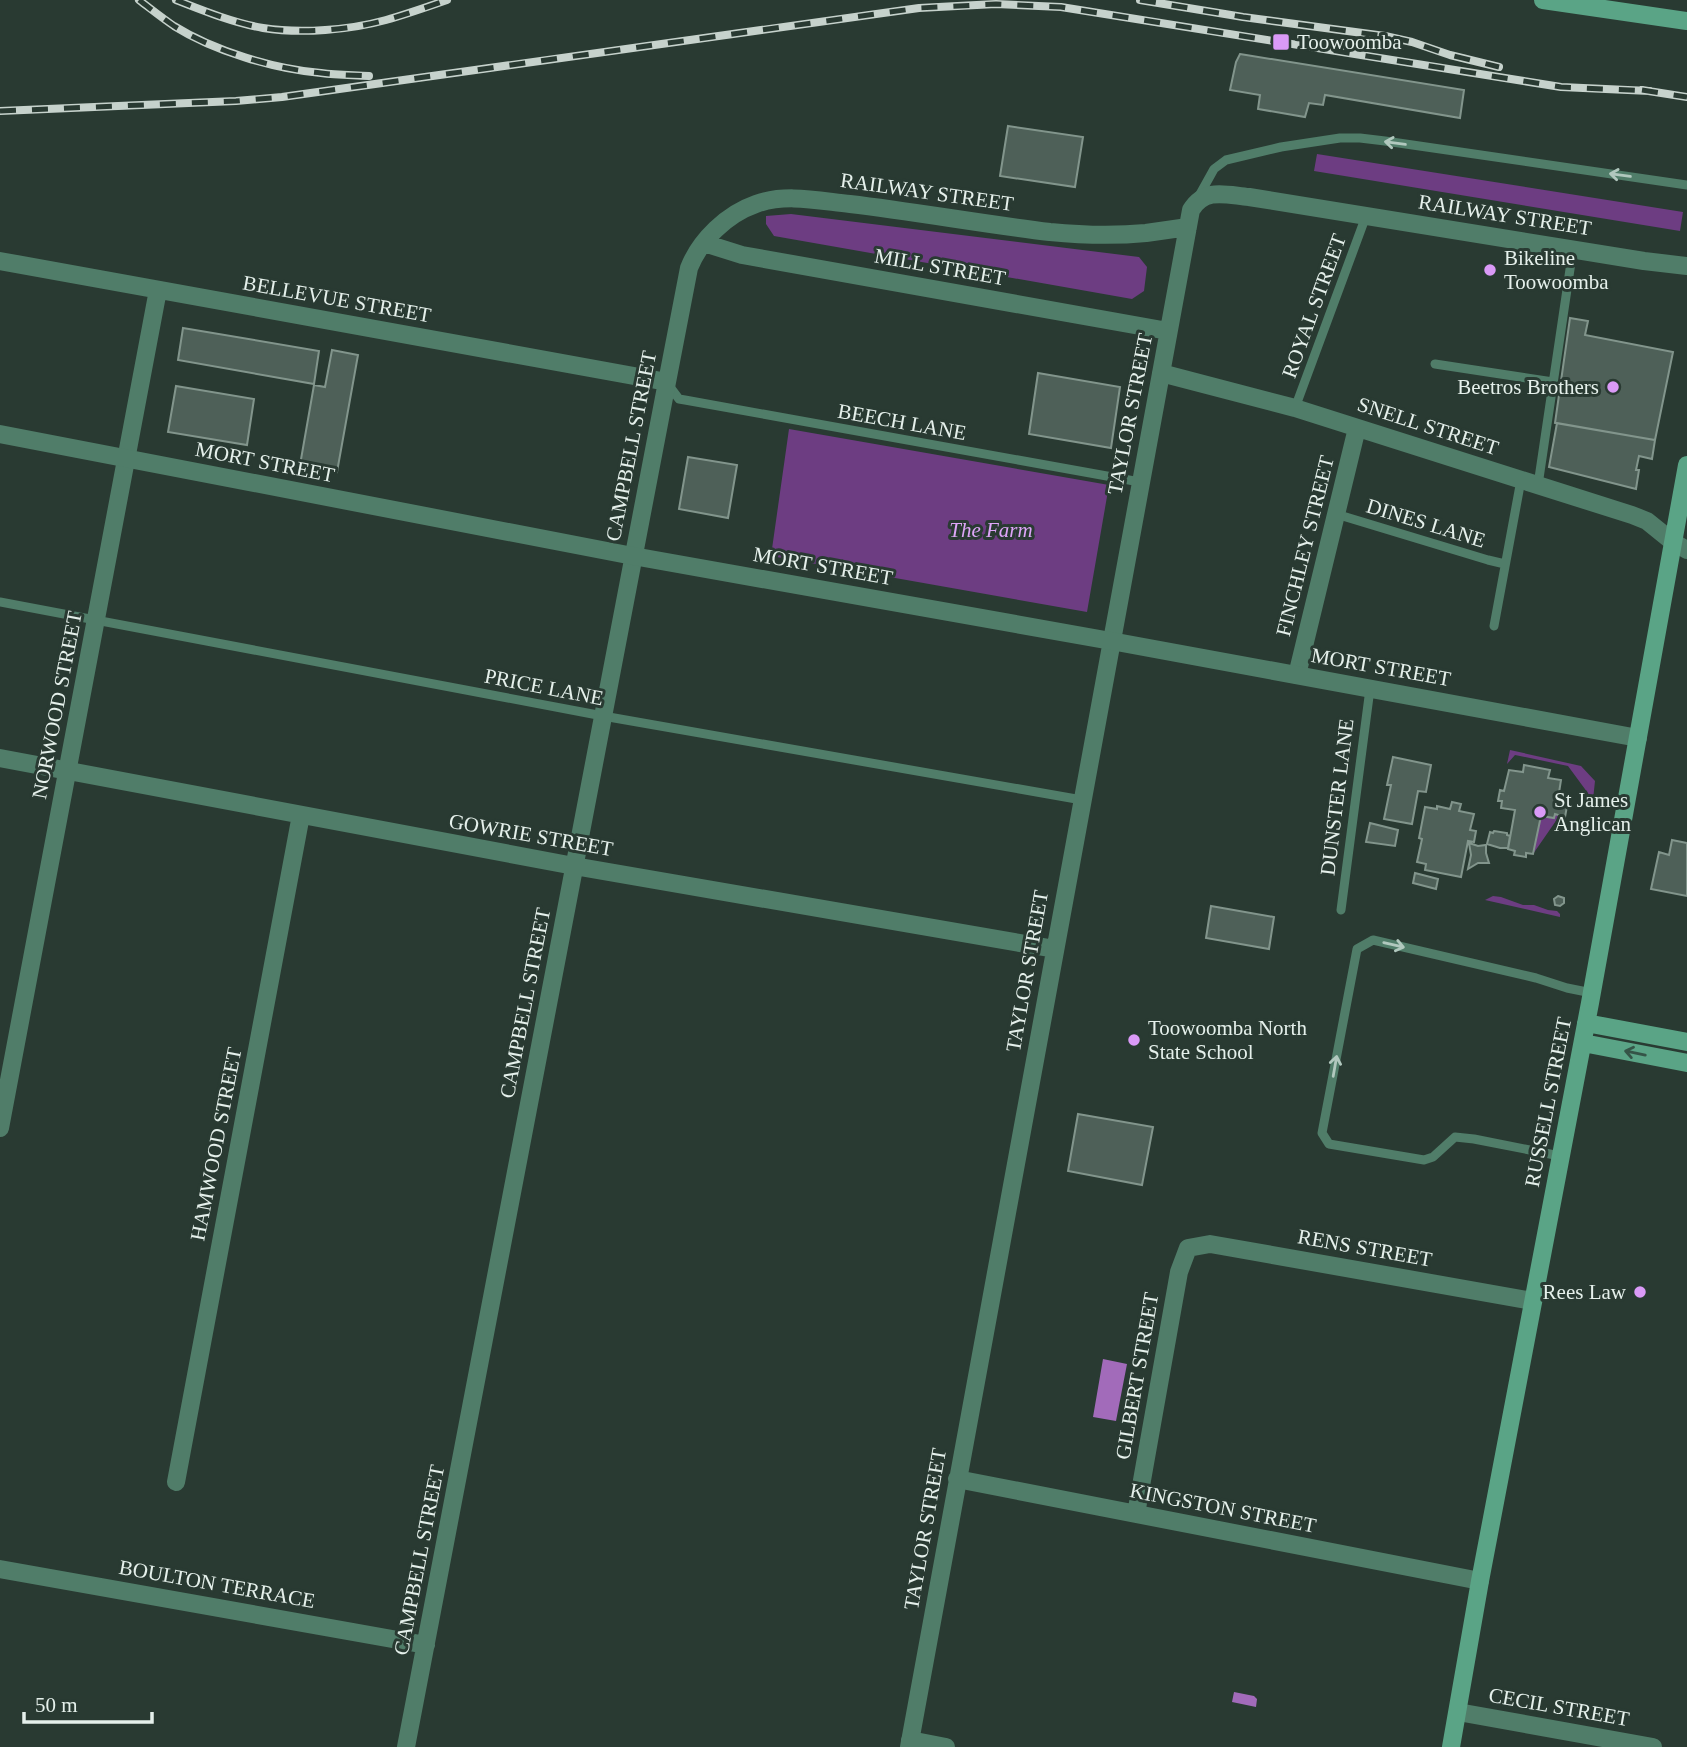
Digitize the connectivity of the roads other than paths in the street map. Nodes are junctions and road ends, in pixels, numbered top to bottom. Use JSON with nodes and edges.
{"nodes":[{"id":1,"x":1543,"y":0,"type":"edge"},
{"id":2,"x":1687,"y":21,"type":"edge"},
{"id":3,"x":1687,"y":186,"type":"edge"},
{"id":4,"x":1194,"y":205,"type":"junction"},
{"id":5,"x":1366,"y":215,"type":"junction"},
{"id":6,"x":1188,"y":228,"type":"junction"},
{"id":7,"x":704,"y":243,"type":"junction"},
{"id":8,"x":1573,"y":249,"type":"junction"},
{"id":9,"x":0,"y":261,"type":"edge"},
{"id":10,"x":1687,"y":266,"type":"edge"},
{"id":11,"x":689,"y":268,"type":"joint"},
{"id":12,"x":158,"y":289,"type":"junction"},
{"id":13,"x":1168,"y":331,"type":"junction"},
{"id":14,"x":1435,"y":364,"type":"dead end"},
{"id":15,"x":1161,"y":373,"type":"junction"},
{"id":16,"x":667,"y":382,"type":"junction"},
{"id":17,"x":1553,"y":382,"type":"junction"},
{"id":18,"x":1295,"y":408,"type":"junction"},
{"id":19,"x":1357,"y":428,"type":"junction"},
{"id":20,"x":0,"y":435,"type":"edge"},
{"id":21,"x":127,"y":459,"type":"junction"},
{"id":22,"x":1687,"y":465,"type":"edge"},
{"id":23,"x":1140,"y":482,"type":"junction"},
{"id":24,"x":1530,"y":483,"type":"junction"},
{"id":25,"x":1336,"y":514,"type":"junction"},
{"id":26,"x":1680,"y":546,"type":"edge"},
{"id":27,"x":633,"y":556,"type":"junction"},
{"id":28,"x":1506,"y":564,"type":"junction"},
{"id":29,"x":0,"y":602,"type":"edge"},
{"id":30,"x":96,"y":620,"type":"junction"},
{"id":31,"x":1494,"y":626,"type":"dead end"},
{"id":32,"x":1111,"y":641,"type":"junction"},
{"id":33,"x":1297,"y":675,"type":"junction"},
{"id":34,"x":1370,"y":689,"type":"junction"},
{"id":35,"x":603,"y":716,"type":"junction"},
{"id":36,"x":1638,"y":738,"type":"junction"},
{"id":37,"x":0,"y":758,"type":"edge"},
{"id":38,"x":67,"y":771,"type":"junction"},
{"id":39,"x":1082,"y":800,"type":"junction"},
{"id":40,"x":302,"y":815,"type":"junction"},
{"id":41,"x":574,"y":866,"type":"junction"},
{"id":42,"x":1341,"y":910,"type":"dead end"},
{"id":43,"x":1055,"y":949,"type":"junction"},
{"id":44,"x":1592,"y":993,"type":"junction"},
{"id":45,"x":1586,"y":1023,"type":"junction"},
{"id":46,"x":1687,"y":1042,"type":"edge"},
{"id":47,"x":1583,"y":1043,"type":"junction"},
{"id":48,"x":1687,"y":1063,"type":"edge"},
{"id":49,"x":0,"y":1128,"type":"edge"},
{"id":50,"x":1560,"y":1156,"type":"junction"},
{"id":51,"x":1188,"y":1248,"type":"joint"},
{"id":52,"x":1533,"y":1301,"type":"junction"},
{"id":53,"x":957,"y":1479,"type":"junction"},
{"id":54,"x":176,"y":1482,"type":"dead end"},
{"id":55,"x":1136,"y":1514,"type":"junction"},
{"id":56,"x":0,"y":1569,"type":"edge"},
{"id":57,"x":1480,"y":1581,"type":"junction"},
{"id":58,"x":426,"y":1644,"type":"junction"},
{"id":59,"x":1458,"y":1712,"type":"junction"},
{"id":60,"x":909,"y":1744,"type":"edge"},
{"id":61,"x":406,"y":1747,"type":"edge"},
{"id":62,"x":946,"y":1747,"type":"edge"},
{"id":63,"x":1451,"y":1747,"type":"edge"},
{"id":64,"x":1653,"y":1747,"type":"edge"}],
"edges":[{"from":1,"to":2,"type":"main road"},
{"from":3,"to":4,"type":"lane","one_way":true},
{"from":4,"to":5,"type":"street","name":"RAILWAY STREET"},
{"from":4,"to":6,"type":"street","name":"TAYLOR STREET"},
{"from":5,"to":8,"type":"street","name":"RAILWAY STREET"},
{"from":5,"to":18,"type":"lane","name":"ROYAL STREET"},
{"from":6,"to":7,"type":"street","name":"RAILWAY STREET"},
{"from":6,"to":13,"type":"street","name":"TAYLOR STREET"},
{"from":7,"to":11,"type":"street","name":"RAILWAY STREET"},
{"from":7,"to":13,"type":"street","name":"MILL STREET"},
{"from":8,"to":10,"type":"street","name":"RAILWAY STREET"},
{"from":8,"to":17,"type":"lane"},
{"from":9,"to":12,"type":"street","name":"BELLEVUE STREET"},
{"from":11,"to":16,"type":"street","name":"CAMPBELL STREET"},
{"from":12,"to":16,"type":"street","name":"BELLEVUE STREET"},
{"from":12,"to":21,"type":"street","name":"NORWOOD STREET"},
{"from":13,"to":15,"type":"street","name":"TAYLOR STREET"},
{"from":14,"to":17,"type":"lane"},
{"from":15,"to":18,"type":"street","name":"SNELL STREET"},
{"from":15,"to":23,"type":"street","name":"TAYLOR STREET"},
{"from":16,"to":23,"type":"lane","name":"BEECH LANE"},
{"from":16,"to":27,"type":"street","name":"CAMPBELL STREET"},
{"from":17,"to":24,"type":"lane"},
{"from":18,"to":19,"type":"street","name":"SNELL STREET"},
{"from":19,"to":24,"type":"street","name":"SNELL STREET"},
{"from":19,"to":25,"type":"street","name":"FINCHLEY STREET"},
{"from":20,"to":21,"type":"street","name":"MORT STREET"},
{"from":21,"to":27,"type":"street","name":"MORT STREET"},
{"from":21,"to":30,"type":"street","name":"NORWOOD STREET"},
{"from":22,"to":26,"type":"main road","name":"RUSSELL STREET"},
{"from":23,"to":32,"type":"street","name":"TAYLOR STREET"},
{"from":24,"to":26,"type":"street","name":"SNELL STREET"},
{"from":24,"to":28,"type":"lane"},
{"from":25,"to":28,"type":"lane","name":"DINES LANE"},
{"from":25,"to":33,"type":"street","name":"FINCHLEY STREET"},
{"from":26,"to":36,"type":"main road","name":"RUSSELL STREET"},
{"from":27,"to":32,"type":"street","name":"MORT STREET"},
{"from":27,"to":35,"type":"street","name":"CAMPBELL STREET"},
{"from":28,"to":31,"type":"lane"},
{"from":29,"to":30,"type":"lane","name":"PRICE LANE"},
{"from":30,"to":35,"type":"lane","name":"PRICE LANE"},
{"from":30,"to":38,"type":"street","name":"NORWOOD STREET"},
{"from":32,"to":33,"type":"street","name":"MORT STREET"},
{"from":32,"to":39,"type":"street","name":"TAYLOR STREET"},
{"from":33,"to":34,"type":"street","name":"MORT STREET"},
{"from":34,"to":36,"type":"street","name":"MORT STREET"},
{"from":34,"to":42,"type":"lane","name":"DUNSTER LANE"},
{"from":35,"to":39,"type":"lane","name":"PRICE LANE"},
{"from":35,"to":41,"type":"street","name":"CAMPBELL STREET"},
{"from":36,"to":44,"type":"main road","name":"RUSSELL STREET"},
{"from":37,"to":38,"type":"street","name":"GOWRIE STREET"},
{"from":38,"to":40,"type":"street","name":"GOWRIE STREET"},
{"from":38,"to":49,"type":"street","name":"NORWOOD STREET"},
{"from":39,"to":43,"type":"street","name":"TAYLOR STREET"},
{"from":40,"to":41,"type":"street","name":"GOWRIE STREET"},
{"from":40,"to":54,"type":"street","name":"HAMWOOD STREET"},
{"from":41,"to":43,"type":"street","name":"GOWRIE STREET"},
{"from":41,"to":58,"type":"street","name":"CAMPBELL STREET"},
{"from":43,"to":53,"type":"street","name":"TAYLOR STREET"},
{"from":44,"to":45,"type":"main road","name":"RUSSELL STREET"},
{"from":50,"to":44,"type":"lane","one_way":true},
{"from":45,"to":46,"type":"main road"},
{"from":45,"to":47,"type":"main road","name":"RUSSELL STREET"},
{"from":48,"to":47,"type":"main road","one_way":true},
{"from":47,"to":50,"type":"main road","name":"RUSSELL STREET"},
{"from":50,"to":52,"type":"main road","name":"RUSSELL STREET"},
{"from":51,"to":52,"type":"street","name":"RENS STREET"},
{"from":51,"to":55,"type":"street","name":"GILBERT STREET"},
{"from":52,"to":57,"type":"main road","name":"RUSSELL STREET"},
{"from":53,"to":55,"type":"street","name":"KINGSTON STREET"},
{"from":53,"to":60,"type":"street","name":"TAYLOR STREET"},
{"from":55,"to":57,"type":"street","name":"KINGSTON STREET"},
{"from":56,"to":58,"type":"street","name":"BOULTON TERRACE"},
{"from":57,"to":59,"type":"main road","name":"RUSSELL STREET"},
{"from":58,"to":61,"type":"street","name":"CAMPBELL STREET"},
{"from":59,"to":63,"type":"main road","name":"RUSSELL STREET"},
{"from":59,"to":64,"type":"street","name":"CECIL STREET"},
{"from":60,"to":62,"type":"street"}]}
